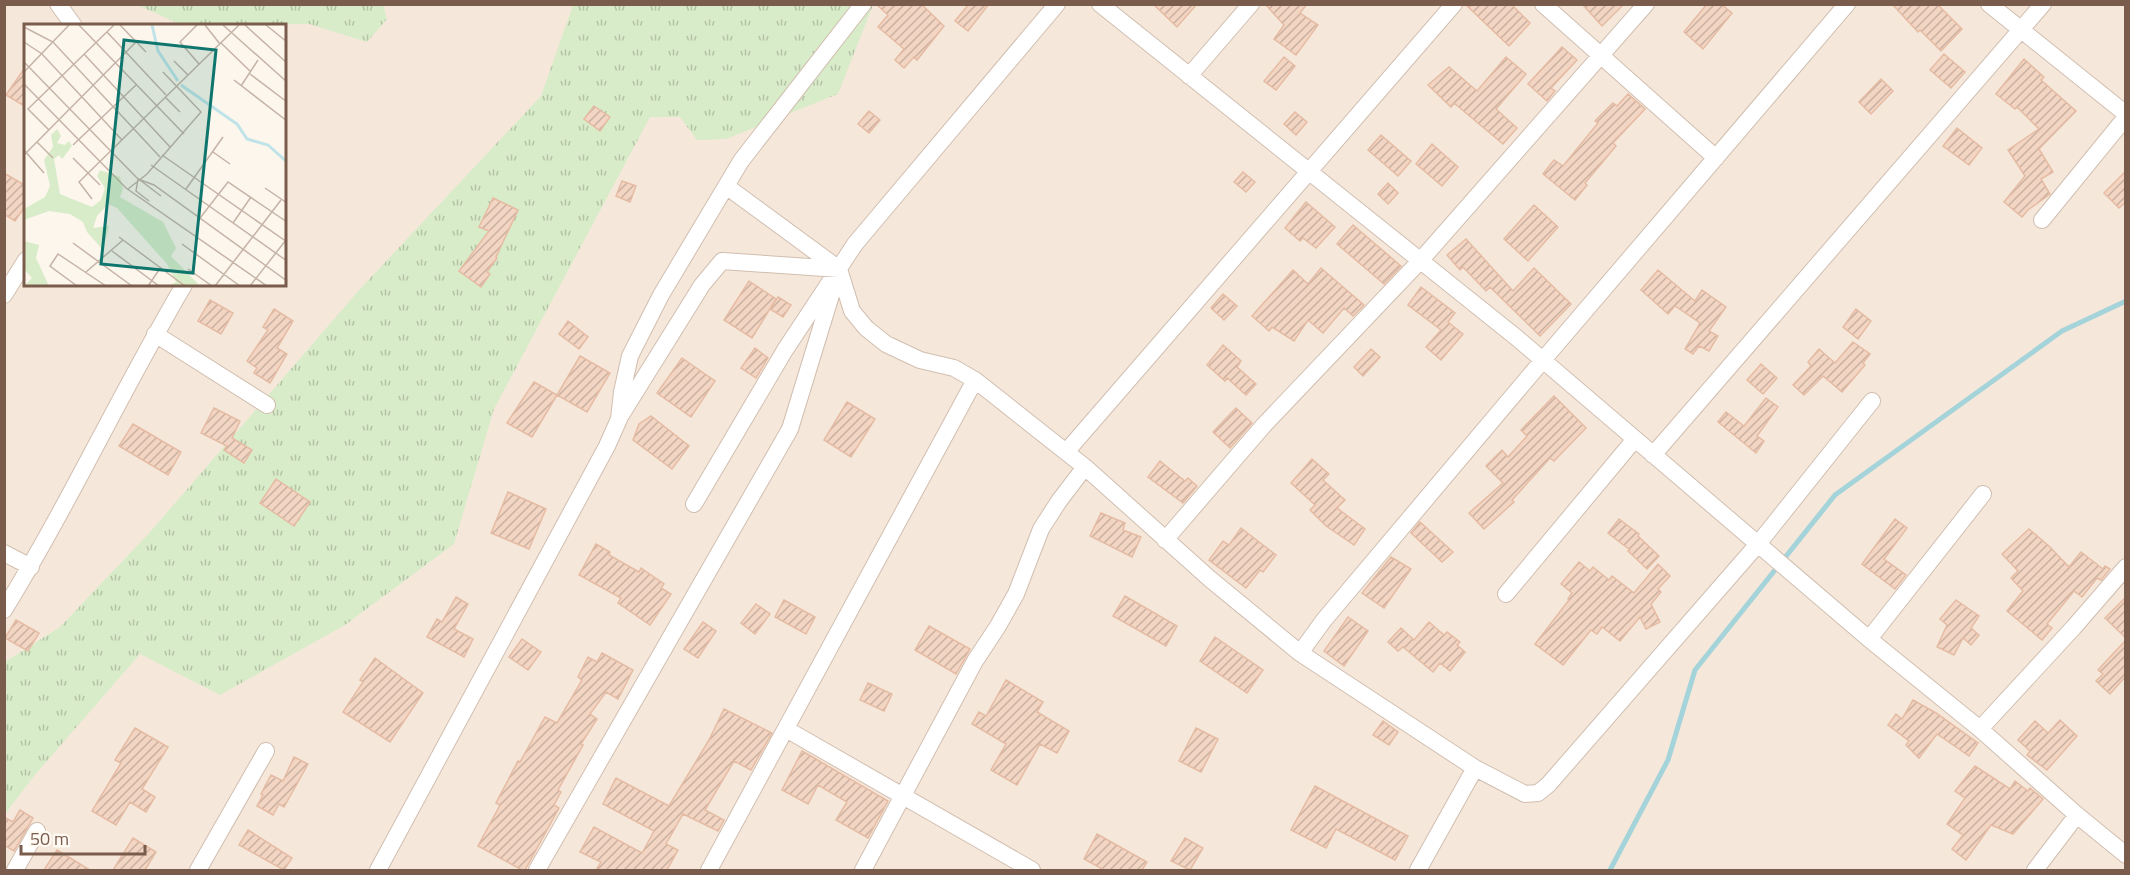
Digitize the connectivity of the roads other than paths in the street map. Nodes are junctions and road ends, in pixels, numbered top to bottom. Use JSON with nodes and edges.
{"nodes":[{"id":1,"x":58,"y":4,"type":"edge"},
{"id":2,"x":864,"y":4,"type":"edge"},
{"id":3,"x":1057,"y":4,"type":"edge"},
{"id":4,"x":1100,"y":4,"type":"edge"},
{"id":5,"x":1251,"y":4,"type":"edge"},
{"id":6,"x":1454,"y":4,"type":"edge"},
{"id":7,"x":1543,"y":4,"type":"edge"},
{"id":8,"x":1646,"y":4,"type":"edge"},
{"id":9,"x":1847,"y":4,"type":"edge"},
{"id":10,"x":1989,"y":4,"type":"edge"},
{"id":11,"x":2043,"y":4,"type":"edge"},
{"id":12,"x":73,"y":24,"type":"edge"},
{"id":13,"x":2021,"y":30,"type":"junction"},
{"id":14,"x":1600,"y":57,"type":"junction"},
{"id":15,"x":1189,"y":76,"type":"junction"},
{"id":16,"x":2126,"y":116,"type":"edge"},
{"id":17,"x":1716,"y":158,"type":"junction"},
{"id":18,"x":1309,"y":172,"type":"junction"},
{"id":19,"x":726,"y":186,"type":"junction"},
{"id":20,"x":2042,"y":220,"type":"dead end"},
{"id":21,"x":1420,"y":261,"type":"junction"},
{"id":22,"x":24,"y":263,"type":"edge"},
{"id":23,"x":839,"y":269,"type":"junction"},
{"id":24,"x":183,"y":286,"type":"edge"},
{"id":25,"x":4,"y":295,"type":"edge"},
{"id":26,"x":155,"y":334,"type":"junction"},
{"id":27,"x":1543,"y":360,"type":"junction"},
{"id":28,"x":975,"y":380,"type":"junction"},
{"id":29,"x":1872,"y":401,"type":"dead end"},
{"id":30,"x":267,"y":405,"type":"dead end"},
{"id":31,"x":619,"y":419,"type":"junction"},
{"id":32,"x":1635,"y":440,"type":"junction"},
{"id":33,"x":1066,"y":452,"type":"junction"},
{"id":34,"x":1653,"y":454,"type":"junction"},
{"id":35,"x":1085,"y":467,"type":"junction"},
{"id":36,"x":1983,"y":494,"type":"dead end"},
{"id":37,"x":694,"y":504,"type":"dead end"},
{"id":38,"x":1165,"y":540,"type":"junction"},
{"id":39,"x":1758,"y":544,"type":"junction"},
{"id":40,"x":4,"y":553,"type":"edge"},
{"id":41,"x":31,"y":567,"type":"junction"},
{"id":42,"x":2126,"y":567,"type":"edge"},
{"id":43,"x":1506,"y":594,"type":"dead end"},
{"id":44,"x":4,"y":610,"type":"edge"},
{"id":45,"x":1869,"y":639,"type":"junction"},
{"id":46,"x":1300,"y":653,"type":"junction"},
{"id":47,"x":786,"y":729,"type":"junction"},
{"id":48,"x":1980,"y":729,"type":"junction"},
{"id":49,"x":266,"y":751,"type":"dead end"},
{"id":50,"x":1475,"y":768,"type":"junction"},
{"id":51,"x":903,"y":798,"type":"junction"},
{"id":52,"x":2077,"y":815,"type":"junction"},
{"id":53,"x":37,"y":831,"type":"dead end"},
{"id":54,"x":2126,"y":855,"type":"edge"},
{"id":55,"x":15,"y":870,"type":"edge"},
{"id":56,"x":198,"y":870,"type":"edge"},
{"id":57,"x":378,"y":870,"type":"edge"},
{"id":58,"x":537,"y":870,"type":"edge"},
{"id":59,"x":709,"y":870,"type":"edge"},
{"id":60,"x":863,"y":870,"type":"edge"},
{"id":61,"x":1032,"y":870,"type":"edge"},
{"id":62,"x":1418,"y":870,"type":"edge"},
{"id":63,"x":2035,"y":870,"type":"edge"}],
"edges":[{"from":1,"to":12,"type":"street"},
{"from":2,"to":19,"type":"street"},
{"from":3,"to":23,"type":"street"},
{"from":4,"to":15,"type":"street"},
{"from":5,"to":15,"type":"street"},
{"from":6,"to":18,"type":"street"},
{"from":7,"to":14,"type":"street"},
{"from":8,"to":14,"type":"street"},
{"from":9,"to":17,"type":"street"},
{"from":10,"to":13,"type":"street"},
{"from":11,"to":13,"type":"street"},
{"from":13,"to":16,"type":"street"},
{"from":13,"to":34,"type":"street"},
{"from":14,"to":17,"type":"street"},
{"from":14,"to":21,"type":"street"},
{"from":15,"to":18,"type":"street"},
{"from":16,"to":20,"type":"street"},
{"from":17,"to":27,"type":"street"},
{"from":18,"to":21,"type":"street"},
{"from":18,"to":33,"type":"street"},
{"from":19,"to":23,"type":"street"},
{"from":19,"to":31,"type":"street"},
{"from":21,"to":27,"type":"street"},
{"from":21,"to":38,"type":"street"},
{"from":22,"to":25,"type":"street"},
{"from":23,"to":28,"type":"street"},
{"from":23,"to":31,"type":"street"},
{"from":23,"to":37,"type":"street"},
{"from":23,"to":58,"type":"street"},
{"from":24,"to":26,"type":"street"},
{"from":26,"to":30,"type":"street"},
{"from":26,"to":41,"type":"street"},
{"from":27,"to":32,"type":"street"},
{"from":27,"to":46,"type":"street"},
{"from":28,"to":33,"type":"street"},
{"from":28,"to":47,"type":"street"},
{"from":29,"to":39,"type":"street"},
{"from":31,"to":57,"type":"street"},
{"from":32,"to":34,"type":"street"},
{"from":32,"to":43,"type":"street"},
{"from":33,"to":35,"type":"street"},
{"from":34,"to":39,"type":"street"},
{"from":35,"to":38,"type":"street"},
{"from":35,"to":51,"type":"street"},
{"from":36,"to":45,"type":"street"},
{"from":38,"to":46,"type":"street"},
{"from":39,"to":45,"type":"street"},
{"from":39,"to":50,"type":"street"},
{"from":40,"to":41,"type":"street"},
{"from":41,"to":44,"type":"street"},
{"from":42,"to":48,"type":"street"},
{"from":45,"to":48,"type":"street"},
{"from":46,"to":50,"type":"street"},
{"from":47,"to":51,"type":"street"},
{"from":47,"to":59,"type":"street"},
{"from":48,"to":52,"type":"street"},
{"from":49,"to":56,"type":"street"},
{"from":50,"to":62,"type":"street"},
{"from":51,"to":60,"type":"street"},
{"from":51,"to":61,"type":"street"},
{"from":52,"to":54,"type":"street"},
{"from":52,"to":63,"type":"street"},
{"from":53,"to":55,"type":"street"}]}
